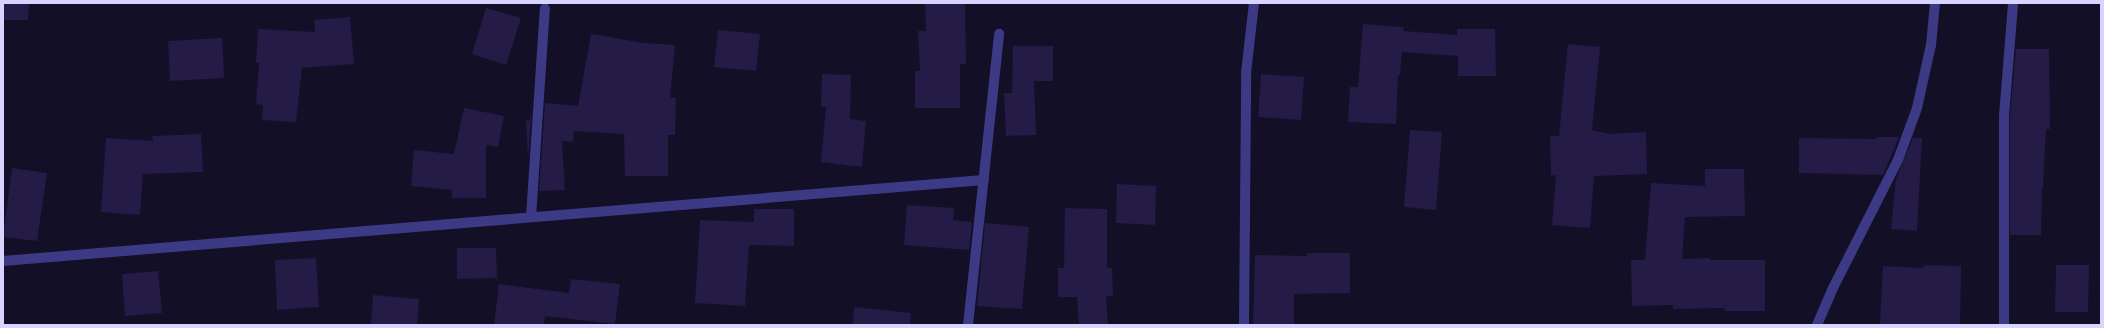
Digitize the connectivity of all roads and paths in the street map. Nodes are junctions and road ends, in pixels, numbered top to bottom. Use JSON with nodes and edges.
{"nodes":[{"id":1,"x":1254,"y":3,"type":"edge"},
{"id":2,"x":1935,"y":3,"type":"edge"},
{"id":3,"x":2013,"y":3,"type":"edge"},
{"id":4,"x":545,"y":8,"type":"dead end"},
{"id":5,"x":999,"y":34,"type":"dead end"},
{"id":6,"x":984,"y":180,"type":"junction"},
{"id":7,"x":531,"y":217,"type":"junction"},
{"id":8,"x":3,"y":261,"type":"edge"},
{"id":9,"x":968,"y":325,"type":"edge"},
{"id":10,"x":1244,"y":325,"type":"edge"},
{"id":11,"x":1816,"y":325,"type":"edge"},
{"id":12,"x":2004,"y":325,"type":"edge"}],
"edges":[{"from":1,"to":10,"type":"street"},
{"from":2,"to":11,"type":"street"},
{"from":3,"to":12,"type":"street"},
{"from":4,"to":7,"type":"street"},
{"from":5,"to":6,"type":"street"},
{"from":6,"to":7,"type":"street"},
{"from":6,"to":9,"type":"street"},
{"from":7,"to":8,"type":"street"}]}
